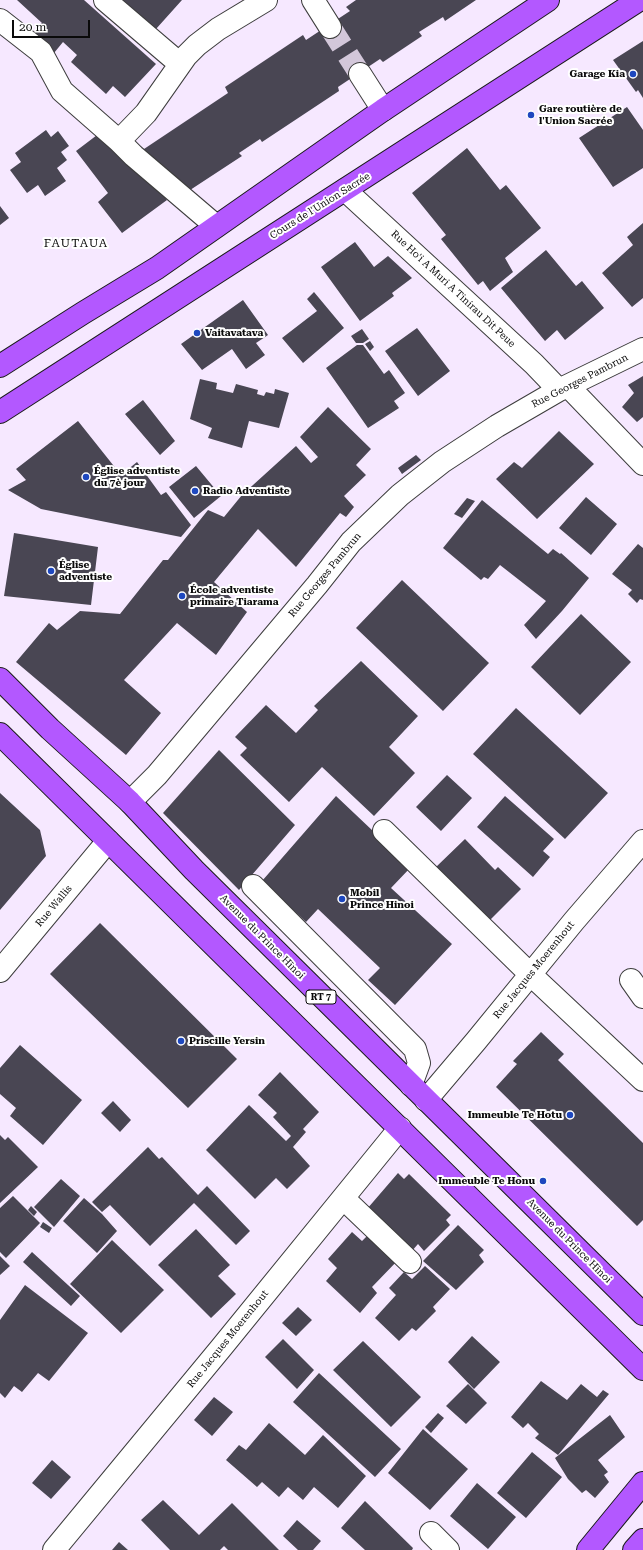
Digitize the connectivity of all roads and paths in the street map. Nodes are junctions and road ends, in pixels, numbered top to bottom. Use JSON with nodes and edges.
{"nodes":[{"id":1,"x":105,"y":0,"type":"edge"},
{"id":2,"x":266,"y":0,"type":"edge"},
{"id":3,"x":313,"y":0,"type":"edge"},
{"id":4,"x":548,"y":0,"type":"edge"},
{"id":5,"x":639,"y":0,"type":"edge"},
{"id":6,"x":0,"y":20,"type":"edge"},
{"id":7,"x":330,"y":26,"type":"tunnel mouth"},
{"id":8,"x":180,"y":64,"type":"junction"},
{"id":9,"x":360,"y":74,"type":"tunnel mouth"},
{"id":10,"x":383,"y":110,"type":"junction"},
{"id":11,"x":119,"y":141,"type":"junction"},
{"id":12,"x":345,"y":190,"type":"junction"},
{"id":13,"x":216,"y":226,"type":"junction"},
{"id":14,"x":643,"y":349,"type":"edge"},
{"id":15,"x":0,"y":366,"type":"edge"},
{"id":16,"x":563,"y":388,"type":"junction"},
{"id":17,"x":0,"y":412,"type":"edge"},
{"id":18,"x":643,"y":464,"type":"edge"},
{"id":19,"x":0,"y":680,"type":"edge"},
{"id":20,"x":0,"y":734,"type":"edge"},
{"id":21,"x":130,"y":802,"type":"junction"},
{"id":22,"x":384,"y":831,"type":"dead end"},
{"id":23,"x":108,"y":841,"type":"junction"},
{"id":24,"x":643,"y":841,"type":"edge"},
{"id":25,"x":253,"y":886,"type":"dead end"},
{"id":26,"x":0,"y":971,"type":"edge"},
{"id":27,"x":530,"y":974,"type":"junction"},
{"id":28,"x":631,"y":980,"type":"dead end"},
{"id":29,"x":643,"y":997,"type":"edge"},
{"id":30,"x":643,"y":1080,"type":"edge"},
{"id":31,"x":418,"y":1092,"type":"junction"},
{"id":32,"x":400,"y":1128,"type":"junction"},
{"id":33,"x":343,"y":1198,"type":"junction"},
{"id":34,"x":410,"y":1262,"type":"dead end"},
{"id":35,"x":643,"y":1314,"type":"edge"},
{"id":36,"x":643,"y":1368,"type":"edge"},
{"id":37,"x":643,"y":1483,"type":"edge"},
{"id":38,"x":431,"y":1533,"type":"dead end"},
{"id":39,"x":643,"y":1540,"type":"edge"},
{"id":40,"x":54,"y":1550,"type":"edge"},
{"id":41,"x":448,"y":1550,"type":"edge"},
{"id":42,"x":588,"y":1550,"type":"edge"},
{"id":43,"x":634,"y":1550,"type":"edge"}],
"edges":[{"from":1,"to":8,"type":"street"},
{"from":2,"to":8,"type":"street"},
{"from":3,"to":7,"type":"street"},
{"from":4,"to":10,"type":"main road"},
{"from":5,"to":12,"type":"main road","name":"Cours de l'Union Sacrée"},
{"from":6,"to":11,"type":"street"},
{"from":8,"to":11,"type":"street"},
{"from":9,"to":10,"type":"street"},
{"from":10,"to":13,"type":"main road"},
{"from":11,"to":13,"type":"street"},
{"from":12,"to":16,"type":"street","name":"Rue Ho'i A Muri A Tinirau Dit Peue"},
{"from":12,"to":17,"type":"main road","name":"Cours de l'Union Sacrée"},
{"from":13,"to":15,"type":"main road"},
{"from":14,"to":16,"type":"street","name":"Rue Georges Pambrun"},
{"from":16,"to":18,"type":"street","name":"Rue Ho'i A Muri A Tinirau Dit Peue"},
{"from":16,"to":21,"type":"street","name":"Rue Georges Pambrun"},
{"from":19,"to":21,"type":"main road","name":"Avenue du Prince Hīnoi","number":"RT 7"},
{"from":20,"to":23,"type":"main road"},
{"from":21,"to":31,"type":"main road","name":"Avenue du Prince Hīnoi","number":"RT 7"},
{"from":22,"to":27,"type":"street"},
{"from":23,"to":26,"type":"street","name":"Rue Wallis"},
{"from":23,"to":32,"type":"main road"},
{"from":24,"to":27,"type":"street","name":"Rue Jacques Moerenhout"},
{"from":25,"to":31,"type":"street"},
{"from":27,"to":30,"type":"street"},
{"from":27,"to":31,"type":"street","name":"Rue Jacques Moerenhout"},
{"from":28,"to":29,"type":"street"},
{"from":31,"to":35,"type":"main road","name":"Avenue du Prince Hīnoi","number":"RT 7"},
{"from":32,"to":33,"type":"street","name":"Rue Jacques Moerenhout"},
{"from":32,"to":36,"type":"main road"},
{"from":33,"to":34,"type":"street"},
{"from":33,"to":40,"type":"street","name":"Rue Jacques Moerenhout"},
{"from":37,"to":42,"type":"main road"},
{"from":38,"to":41,"type":"street"},
{"from":39,"to":43,"type":"main road"}]}
